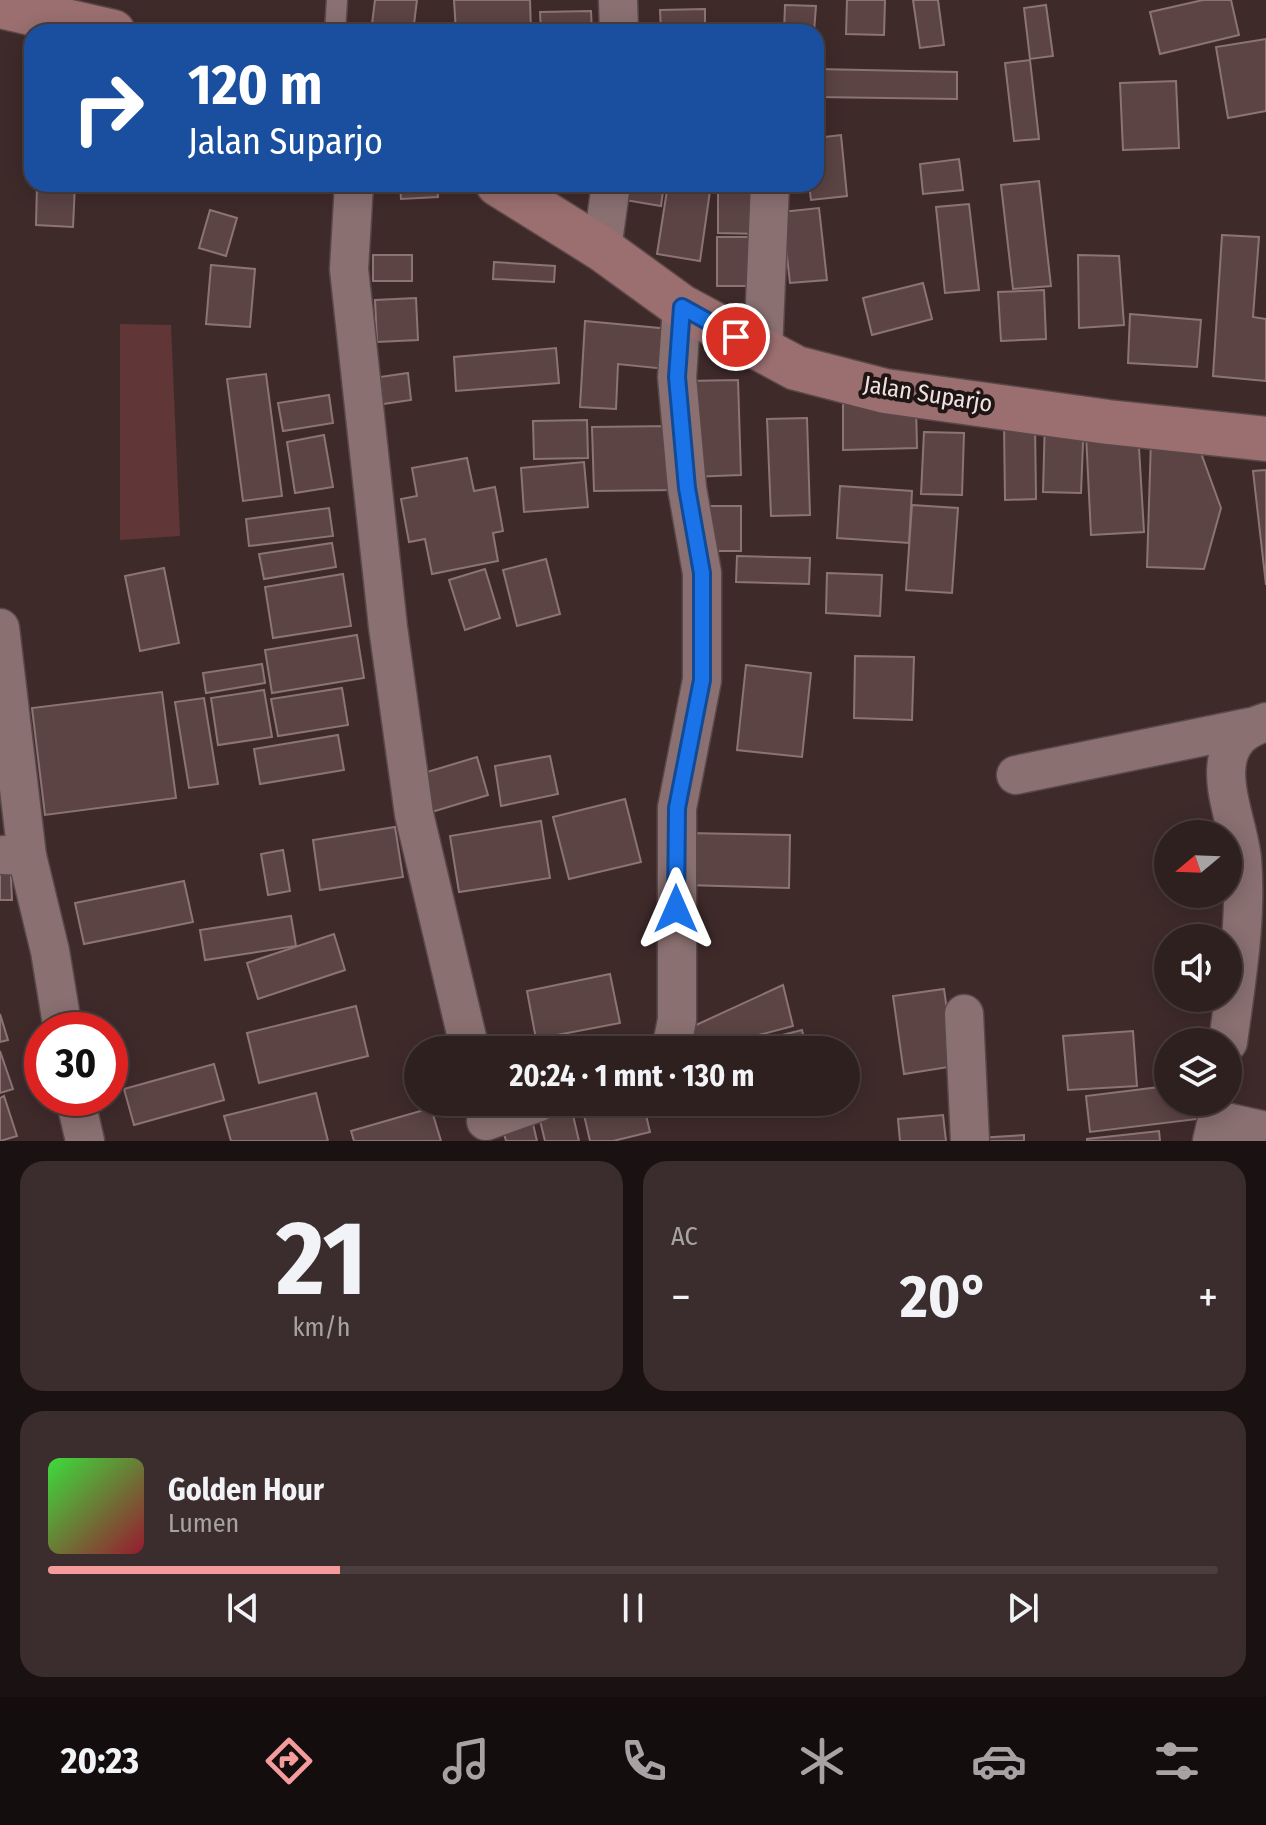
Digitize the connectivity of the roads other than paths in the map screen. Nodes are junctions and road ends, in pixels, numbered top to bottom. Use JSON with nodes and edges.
{"nodes":[{"id":1,"x":337,"y":0,"type":"edge"},
{"id":2,"x":618,"y":0,"type":"edge"},
{"id":3,"x":0,"y":6,"type":"edge"},
{"id":4,"x":78,"y":24,"type":"edge"},
{"id":5,"x":336,"y":24,"type":"edge"},
{"id":6,"x":619,"y":24,"type":"edge"},
{"id":7,"x":354,"y":192,"type":"edge"},
{"id":8,"x":511,"y":192,"type":"edge"},
{"id":9,"x":610,"y":192,"type":"edge"},
{"id":10,"x":770,"y":192,"type":"edge"},
{"id":11,"x":602,"y":249,"type":"junction"},
{"id":12,"x":682,"y":307,"type":"junction"},
{"id":13,"x":763,"y":352,"type":"junction"},
{"id":14,"x":1266,"y":439,"type":"edge"},
{"id":15,"x":0,"y":628,"type":"edge"},
{"id":16,"x":1258,"y":725,"type":"edge"},
{"id":17,"x":1016,"y":775,"type":"dead end"},
{"id":18,"x":13,"y":856,"type":"edge"},
{"id":19,"x":60,"y":1012,"type":"edge"},
{"id":20,"x":964,"y":1014,"type":"dead end"},
{"id":21,"x":1230,"y":1028,"type":"edge"},
{"id":22,"x":467,"y":1036,"type":"edge"},
{"id":23,"x":674,"y":1036,"type":"edge"},
{"id":24,"x":79,"y":1116,"type":"edge"},
{"id":25,"x":1216,"y":1121,"type":"edge"},
{"id":26,"x":1266,"y":1131,"type":"edge"},
{"id":27,"x":85,"y":1141,"type":"edge"},
{"id":28,"x":970,"y":1141,"type":"edge"}],
"edges":[{"from":1,"to":5,"type":"lane"},
{"from":2,"to":6,"type":"street"},
{"from":3,"to":4,"type":"main road"},
{"from":7,"to":22,"type":"street"},
{"from":8,"to":11,"type":"main road","name":"Jalan Suparjo"},
{"from":9,"to":11,"type":"street"},
{"from":10,"to":13,"type":"street"},
{"from":11,"to":12,"type":"main road","name":"Jalan Suparjo"},
{"from":12,"to":13,"type":"main road","name":"Jalan Suparjo"},
{"from":12,"to":23,"type":"street"},
{"from":13,"to":14,"type":"main road","name":"Jalan Suparjo"},
{"from":15,"to":18,"type":"street"},
{"from":16,"to":17,"type":"street"},
{"from":16,"to":21,"type":"street"},
{"from":18,"to":19,"type":"street"},
{"from":20,"to":28,"type":"street"},
{"from":24,"to":27,"type":"street"},
{"from":25,"to":26,"type":"street"}]}
